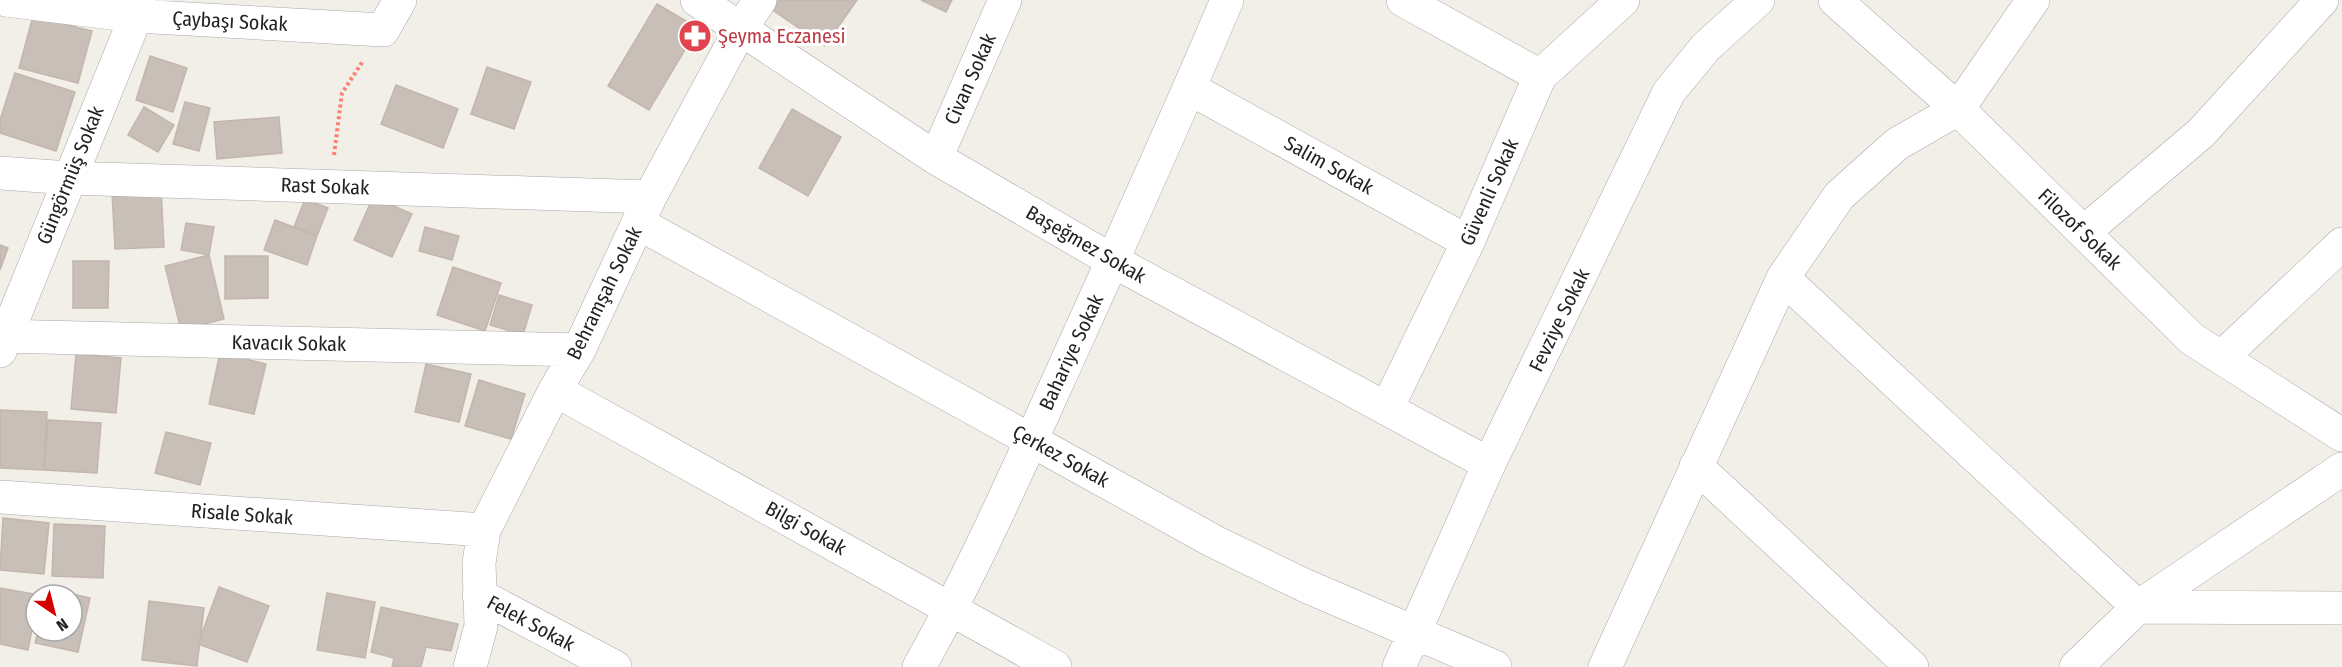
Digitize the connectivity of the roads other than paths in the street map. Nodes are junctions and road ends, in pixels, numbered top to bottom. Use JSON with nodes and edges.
{"nodes":[{"id":1,"x":6,"y":0,"type":"edge"},
{"id":2,"x":400,"y":0,"type":"edge"},
{"id":3,"x":697,"y":0,"type":"edge"},
{"id":4,"x":760,"y":0,"type":"edge"},
{"id":5,"x":1005,"y":0,"type":"edge"},
{"id":6,"x":1227,"y":0,"type":"edge"},
{"id":7,"x":1403,"y":0,"type":"edge"},
{"id":8,"x":1623,"y":0,"type":"edge"},
{"id":9,"x":1758,"y":0,"type":"edge"},
{"id":10,"x":1835,"y":0,"type":"edge"},
{"id":11,"x":2033,"y":0,"type":"edge"},
{"id":12,"x":2322,"y":0,"type":"edge"},
{"id":13,"x":138,"y":8,"type":"edge"},
{"id":14,"x":740,"y":30,"type":"junction"},
{"id":15,"x":1540,"y":76,"type":"junction"},
{"id":16,"x":1189,"y":88,"type":"junction"},
{"id":17,"x":1958,"y":109,"type":"junction"},
{"id":18,"x":936,"y":158,"type":"junction"},
{"id":19,"x":0,"y":173,"type":"edge"},
{"id":20,"x":69,"y":178,"type":"junction"},
{"id":21,"x":644,"y":210,"type":"junction"},
{"id":22,"x":2084,"y":232,"type":"junction"},
{"id":23,"x":1468,"y":242,"type":"junction"},
{"id":24,"x":2342,"y":244,"type":"edge"},
{"id":25,"x":1113,"y":261,"type":"junction"},
{"id":26,"x":1783,"y":278,"type":"junction"},
{"id":27,"x":2,"y":341,"type":"edge"},
{"id":28,"x":579,"y":350,"type":"junction"},
{"id":29,"x":2222,"y":357,"type":"junction"},
{"id":30,"x":555,"y":390,"type":"junction"},
{"id":31,"x":1387,"y":408,"type":"junction"},
{"id":32,"x":2342,"y":435,"type":"edge"},
{"id":33,"x":1031,"y":439,"type":"junction"},
{"id":34,"x":1489,"y":464,"type":"junction"},
{"id":35,"x":1696,"y":466,"type":"junction"},
{"id":36,"x":2342,"y":469,"type":"edge"},
{"id":37,"x":0,"y":498,"type":"edge"},
{"id":38,"x":484,"y":530,"type":"junction"},
{"id":39,"x":479,"y":596,"type":"junction"},
{"id":40,"x":2138,"y":607,"type":"junction"},
{"id":41,"x":952,"y":608,"type":"junction"},
{"id":42,"x":2342,"y":608,"type":"edge"},
{"id":43,"x":1414,"y":633,"type":"junction"},
{"id":44,"x":1616,"y":661,"type":"edge"},
{"id":45,"x":470,"y":667,"type":"edge"},
{"id":46,"x":615,"y":667,"type":"edge"},
{"id":47,"x":919,"y":667,"type":"edge"},
{"id":48,"x":1055,"y":667,"type":"edge"},
{"id":49,"x":1399,"y":667,"type":"edge"},
{"id":50,"x":1495,"y":667,"type":"edge"},
{"id":51,"x":1912,"y":667,"type":"edge"},
{"id":52,"x":2076,"y":667,"type":"edge"}],
"edges":[{"from":1,"to":13,"type":"street","name":"Çaybaşı Sokak"},
{"from":2,"to":13,"type":"street","name":"Çaybaşı Sokak"},
{"from":3,"to":14,"type":"street","name":"Başeğmez Sokak"},
{"from":4,"to":14,"type":"street","name":"Behramşah Sokak"},
{"from":5,"to":18,"type":"street","name":"Civan Sokak"},
{"from":6,"to":16,"type":"street","name":"Bahariye Sokak"},
{"from":7,"to":15,"type":"street"},
{"from":8,"to":15,"type":"street","name":"Güvenli Sokak"},
{"from":9,"to":34,"type":"street","name":"Fevziye Sokak"},
{"from":10,"to":17,"type":"street","name":"Filozof Sokak"},
{"from":11,"to":17,"type":"street"},
{"from":12,"to":22,"type":"street"},
{"from":13,"to":20,"type":"street","name":"Güngörmüş Sokak"},
{"from":14,"to":18,"type":"street","name":"Başeğmez Sokak"},
{"from":14,"to":21,"type":"street","name":"Behramşah Sokak"},
{"from":15,"to":23,"type":"street","name":"Güvenli Sokak"},
{"from":16,"to":23,"type":"street","name":"Salim Sokak"},
{"from":16,"to":25,"type":"street","name":"Bahariye Sokak"},
{"from":17,"to":22,"type":"street","name":"Filozof Sokak"},
{"from":17,"to":26,"type":"street"},
{"from":18,"to":25,"type":"street","name":"Başeğmez Sokak"},
{"from":19,"to":20,"type":"street","name":"Rast Sokak"},
{"from":20,"to":21,"type":"street","name":"Rast Sokak"},
{"from":20,"to":27,"type":"street","name":"Güngörmüş Sokak"},
{"from":21,"to":28,"type":"street","name":"Behramşah Sokak"},
{"from":21,"to":33,"type":"street","name":"Çerkez Sokak"},
{"from":22,"to":29,"type":"street","name":"Filozof Sokak"},
{"from":23,"to":31,"type":"street","name":"Güvenli Sokak"},
{"from":24,"to":29,"type":"street"},
{"from":25,"to":31,"type":"street","name":"Başeğmez Sokak"},
{"from":25,"to":33,"type":"street","name":"Bahariye Sokak"},
{"from":26,"to":35,"type":"street"},
{"from":26,"to":40,"type":"street"},
{"from":27,"to":28,"type":"street","name":"Kavacık Sokak"},
{"from":28,"to":30,"type":"street","name":"Behramşah Sokak"},
{"from":29,"to":32,"type":"street","name":"Filozof Sokak"},
{"from":30,"to":38,"type":"street","name":"Behramşah Sokak"},
{"from":30,"to":41,"type":"street","name":"Bilgi Sokak"},
{"from":31,"to":34,"type":"street","name":"Başeğmez Sokak"},
{"from":33,"to":41,"type":"street","name":"Bahariye Sokak"},
{"from":33,"to":43,"type":"street","name":"Çerkez Sokak"},
{"from":34,"to":43,"type":"street","name":"Fevziye Sokak"},
{"from":35,"to":44,"type":"street"},
{"from":35,"to":51,"type":"street"},
{"from":36,"to":40,"type":"street"},
{"from":37,"to":38,"type":"street","name":"Risale Sokak"},
{"from":38,"to":39,"type":"street","name":"Behramşah Sokak"},
{"from":39,"to":45,"type":"street","name":"Behramşah Sokak"},
{"from":39,"to":46,"type":"street","name":"Felek Sokak"},
{"from":40,"to":42,"type":"street"},
{"from":40,"to":52,"type":"street"},
{"from":41,"to":47,"type":"street","name":"Bahariye Sokak"},
{"from":41,"to":48,"type":"street","name":"Bilgi Sokak"},
{"from":43,"to":49,"type":"street","name":"Fevziye Sokak"},
{"from":43,"to":50,"type":"street","name":"Çerkez Sokak"}]}
